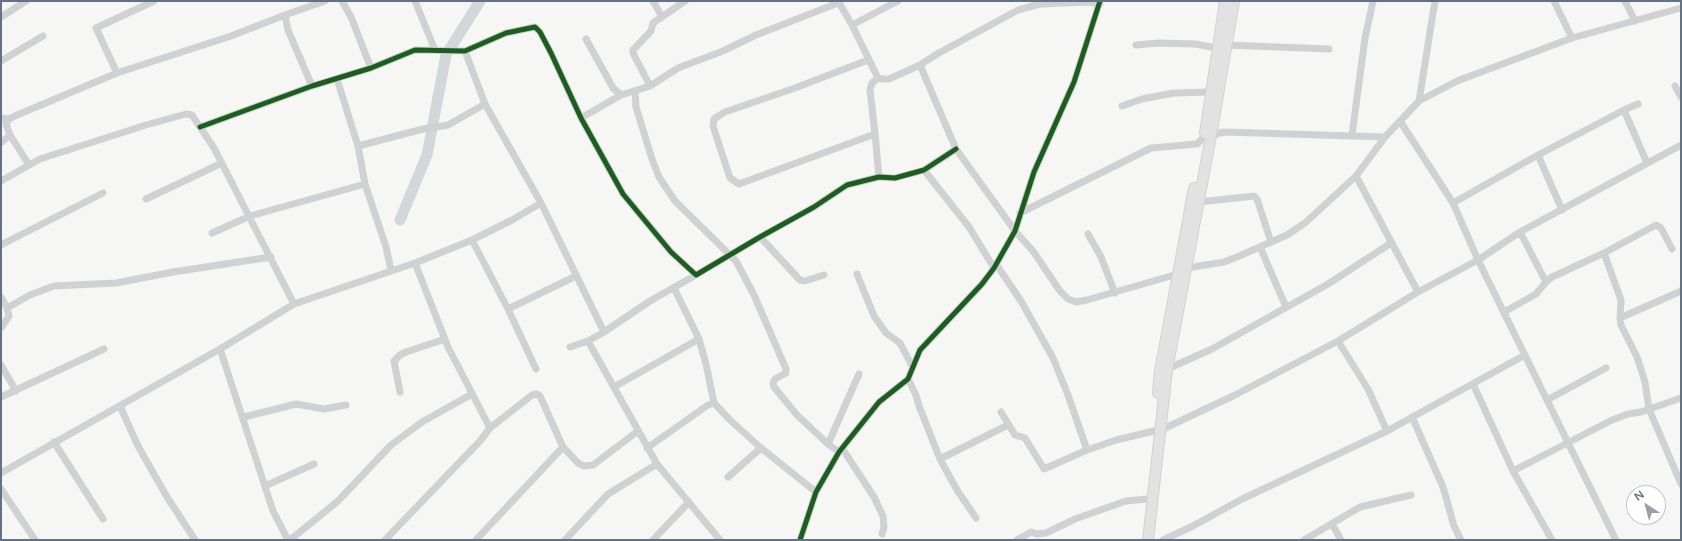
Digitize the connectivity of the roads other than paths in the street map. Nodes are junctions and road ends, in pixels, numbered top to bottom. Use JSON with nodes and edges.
{"nodes":[{"id":1,"x":26,"y":1,"type":"edge"},
{"id":2,"x":154,"y":1,"type":"edge"},
{"id":3,"x":325,"y":1,"type":"edge"},
{"id":4,"x":342,"y":1,"type":"edge"},
{"id":5,"x":415,"y":1,"type":"edge"},
{"id":6,"x":653,"y":1,"type":"edge"},
{"id":7,"x":686,"y":1,"type":"edge"},
{"id":8,"x":898,"y":1,"type":"edge"},
{"id":9,"x":1225,"y":1,"type":"edge"},
{"id":10,"x":1234,"y":1,"type":"edge"},
{"id":11,"x":1373,"y":1,"type":"edge"},
{"id":12,"x":1436,"y":1,"type":"edge"},
{"id":13,"x":1554,"y":1,"type":"edge"},
{"id":14,"x":1625,"y":1,"type":"edge"},
{"id":15,"x":838,"y":2,"type":"edge"},
{"id":16,"x":1100,"y":3,"type":"edge"},
{"id":17,"x":1681,"y":8,"type":"edge"},
{"id":18,"x":284,"y":14,"type":"junction"},
{"id":19,"x":1,"y":17,"type":"edge"},
{"id":20,"x":662,"y":17,"type":"junction"},
{"id":21,"x":1635,"y":21,"type":"junction"},
{"id":22,"x":852,"y":25,"type":"junction"},
{"id":23,"x":43,"y":36,"type":"dead end"},
{"id":24,"x":1572,"y":38,"type":"junction"},
{"id":25,"x":586,"y":39,"type":"dead end"},
{"id":26,"x":1136,"y":44,"type":"dead end"},
{"id":27,"x":1222,"y":46,"type":"junction"},
{"id":28,"x":1329,"y":49,"type":"dead end"},
{"id":29,"x":435,"y":50,"type":"junction"},
{"id":30,"x":465,"y":51,"type":"junction"},
{"id":31,"x":868,"y":60,"type":"junction"},
{"id":32,"x":1,"y":61,"type":"edge"},
{"id":33,"x":920,"y":65,"type":"junction"},
{"id":34,"x":371,"y":68,"type":"junction"},
{"id":35,"x":117,"y":73,"type":"junction"},
{"id":36,"x":337,"y":78,"type":"junction"},
{"id":37,"x":878,"y":78,"type":"junction"},
{"id":38,"x":312,"y":86,"type":"junction"},
{"id":39,"x":650,"y":86,"type":"junction"},
{"id":40,"x":1676,"y":86,"type":"dead end"},
{"id":41,"x":634,"y":91,"type":"junction"},
{"id":42,"x":1211,"y":92,"type":"junction"},
{"id":43,"x":621,"y":95,"type":"junction"},
{"id":44,"x":1681,"y":97,"type":"edge"},
{"id":45,"x":1419,"y":101,"type":"junction"},
{"id":46,"x":485,"y":104,"type":"junction"},
{"id":47,"x":1638,"y":104,"type":"dead end"},
{"id":48,"x":1122,"y":106,"type":"dead end"},
{"id":49,"x":1624,"y":110,"type":"junction"},
{"id":50,"x":1,"y":118,"type":"edge"},
{"id":51,"x":582,"y":118,"type":"junction"},
{"id":52,"x":9,"y":119,"type":"junction"},
{"id":53,"x":1400,"y":121,"type":"junction"},
{"id":54,"x":200,"y":128,"type":"junction"},
{"id":55,"x":875,"y":134,"type":"junction"},
{"id":56,"x":10,"y":135,"type":"junction"},
{"id":57,"x":1352,"y":135,"type":"junction"},
{"id":58,"x":1208,"y":137,"type":"junction"},
{"id":59,"x":1385,"y":137,"type":"junction"},
{"id":60,"x":1,"y":143,"type":"edge"},
{"id":61,"x":1681,"y":145,"type":"edge"},
{"id":62,"x":358,"y":146,"type":"junction"},
{"id":63,"x":956,"y":149,"type":"junction"},
{"id":64,"x":1538,"y":155,"type":"junction"},
{"id":65,"x":222,"y":163,"type":"junction"},
{"id":66,"x":1647,"y":163,"type":"junction"},
{"id":67,"x":29,"y":165,"type":"junction"},
{"id":68,"x":924,"y":170,"type":"junction"},
{"id":69,"x":1356,"y":176,"type":"junction"},
{"id":70,"x":879,"y":177,"type":"junction"},
{"id":71,"x":1,"y":181,"type":"edge"},
{"id":72,"x":364,"y":184,"type":"junction"},
{"id":73,"x":102,"y":193,"type":"dead end"},
{"id":74,"x":146,"y":199,"type":"dead end"},
{"id":75,"x":1199,"y":202,"type":"junction"},
{"id":76,"x":541,"y":203,"type":"junction"},
{"id":77,"x":1454,"y":203,"type":"junction"},
{"id":78,"x":1562,"y":210,"type":"junction"},
{"id":79,"x":1020,"y":213,"type":"junction"},
{"id":80,"x":250,"y":216,"type":"junction"},
{"id":81,"x":212,"y":232,"type":"dead end"},
{"id":82,"x":1015,"y":232,"type":"junction"},
{"id":83,"x":1520,"y":232,"type":"junction"},
{"id":84,"x":1088,"y":234,"type":"dead end"},
{"id":85,"x":760,"y":237,"type":"junction"},
{"id":86,"x":472,"y":240,"type":"junction"},
{"id":87,"x":1271,"y":242,"type":"junction"},
{"id":88,"x":1391,"y":243,"type":"junction"},
{"id":89,"x":1,"y":245,"type":"edge"},
{"id":90,"x":1260,"y":247,"type":"junction"},
{"id":91,"x":1672,"y":249,"type":"dead end"},
{"id":92,"x":1604,"y":253,"type":"junction"},
{"id":93,"x":730,"y":254,"type":"junction"},
{"id":94,"x":271,"y":257,"type":"junction"},
{"id":95,"x":1478,"y":260,"type":"junction"},
{"id":96,"x":415,"y":263,"type":"junction"},
{"id":97,"x":995,"y":266,"type":"junction"},
{"id":98,"x":1187,"y":268,"type":"junction"},
{"id":99,"x":390,"y":270,"type":"junction"},
{"id":100,"x":857,"y":274,"type":"dead end"},
{"id":101,"x":1178,"y":274,"type":"junction"},
{"id":102,"x":696,"y":275,"type":"junction"},
{"id":103,"x":824,"y":275,"type":"dead end"},
{"id":104,"x":576,"y":276,"type":"junction"},
{"id":105,"x":1546,"y":282,"type":"junction"},
{"id":106,"x":674,"y":288,"type":"junction"},
{"id":107,"x":1681,"y":291,"type":"edge"},
{"id":108,"x":1418,"y":292,"type":"junction"},
{"id":109,"x":1115,"y":293,"type":"junction"},
{"id":110,"x":1,"y":297,"type":"edge"},
{"id":111,"x":294,"y":304,"type":"junction"},
{"id":112,"x":1286,"y":307,"type":"junction"},
{"id":113,"x":7,"y":308,"type":"junction"},
{"id":114,"x":508,"y":309,"type":"junction"},
{"id":115,"x":1504,"y":312,"type":"junction"},
{"id":116,"x":1620,"y":318,"type":"junction"},
{"id":117,"x":1,"y":328,"type":"edge"},
{"id":118,"x":604,"y":332,"type":"junction"},
{"id":119,"x":445,"y":338,"type":"junction"},
{"id":120,"x":699,"y":339,"type":"junction"},
{"id":121,"x":588,"y":341,"type":"junction"},
{"id":122,"x":1338,"y":341,"type":"junction"},
{"id":123,"x":570,"y":347,"type":"dead end"},
{"id":124,"x":104,"y":349,"type":"dead end"},
{"id":125,"x":220,"y":349,"type":"junction"},
{"id":126,"x":1525,"y":355,"type":"junction"},
{"id":127,"x":1,"y":365,"type":"edge"},
{"id":128,"x":913,"y":366,"type":"junction"},
{"id":129,"x":1606,"y":368,"type":"dead end"},
{"id":130,"x":536,"y":369,"type":"dead end"},
{"id":131,"x":1164,"y":370,"type":"junction"},
{"id":132,"x":859,"y":374,"type":"dead end"},
{"id":133,"x":908,"y":378,"type":"junction"},
{"id":134,"x":1473,"y":384,"type":"junction"},
{"id":135,"x":614,"y":387,"type":"junction"},
{"id":136,"x":16,"y":391,"type":"junction"},
{"id":137,"x":400,"y":392,"type":"dead end"},
{"id":138,"x":472,"y":394,"type":"junction"},
{"id":139,"x":1,"y":397,"type":"edge"},
{"id":140,"x":1681,"y":398,"type":"edge"},
{"id":141,"x":1547,"y":400,"type":"junction"},
{"id":142,"x":714,"y":403,"type":"junction"},
{"id":143,"x":346,"y":405,"type":"dead end"},
{"id":144,"x":120,"y":406,"type":"junction"},
{"id":145,"x":1649,"y":410,"type":"junction"},
{"id":146,"x":1000,"y":412,"type":"dead end"},
{"id":147,"x":244,"y":417,"type":"junction"},
{"id":148,"x":1412,"y":417,"type":"junction"},
{"id":149,"x":1008,"y":425,"type":"junction"},
{"id":150,"x":490,"y":428,"type":"junction"},
{"id":151,"x":638,"y":431,"type":"junction"},
{"id":152,"x":1158,"y":431,"type":"junction"},
{"id":153,"x":1388,"y":431,"type":"junction"},
{"id":154,"x":54,"y":442,"type":"junction"},
{"id":155,"x":1568,"y":443,"type":"junction"},
{"id":156,"x":828,"y":444,"type":"junction"},
{"id":157,"x":563,"y":447,"type":"junction"},
{"id":158,"x":647,"y":448,"type":"junction"},
{"id":159,"x":761,"y":448,"type":"junction"},
{"id":160,"x":840,"y":450,"type":"junction"},
{"id":161,"x":1087,"y":450,"type":"junction"},
{"id":162,"x":940,"y":459,"type":"junction"},
{"id":163,"x":314,"y":464,"type":"dead end"},
{"id":164,"x":657,"y":464,"type":"junction"},
{"id":165,"x":1678,"y":469,"type":"edge"},
{"id":166,"x":1512,"y":471,"type":"junction"},
{"id":167,"x":1,"y":473,"type":"edge"},
{"id":168,"x":728,"y":477,"type":"dead end"},
{"id":169,"x":1681,"y":484,"type":"edge"},
{"id":170,"x":265,"y":486,"type":"junction"},
{"id":171,"x":1,"y":489,"type":"edge"},
{"id":172,"x":816,"y":492,"type":"junction"},
{"id":173,"x":1411,"y":495,"type":"dead end"},
{"id":174,"x":1147,"y":499,"type":"junction"},
{"id":175,"x":689,"y":502,"type":"junction"},
{"id":176,"x":976,"y":518,"type":"dead end"},
{"id":177,"x":103,"y":519,"type":"dead end"},
{"id":178,"x":1332,"y":524,"type":"junction"},
{"id":179,"x":882,"y":534,"type":"dead end"},
{"id":180,"x":802,"y":536,"type":"edge"},
{"id":181,"x":35,"y":540,"type":"edge"},
{"id":182,"x":196,"y":540,"type":"edge"},
{"id":183,"x":289,"y":540,"type":"edge"},
{"id":184,"x":385,"y":540,"type":"edge"},
{"id":185,"x":476,"y":540,"type":"edge"},
{"id":186,"x":564,"y":540,"type":"edge"},
{"id":187,"x":653,"y":540,"type":"edge"},
{"id":188,"x":720,"y":540,"type":"edge"},
{"id":189,"x":808,"y":540,"type":"edge"},
{"id":190,"x":1017,"y":540,"type":"edge"},
{"id":191,"x":1141,"y":540,"type":"edge"},
{"id":192,"x":1148,"y":540,"type":"edge"},
{"id":193,"x":1163,"y":540,"type":"edge"},
{"id":194,"x":1304,"y":540,"type":"edge"},
{"id":195,"x":1341,"y":540,"type":"edge"},
{"id":196,"x":1461,"y":540,"type":"edge"},
{"id":197,"x":1552,"y":540,"type":"edge"},
{"id":198,"x":1616,"y":540,"type":"edge"}],
"edges":[{"from":1,"to":19,"type":"street"},
{"from":2,"to":35,"type":"street"},
{"from":3,"to":18,"type":"street"},
{"from":4,"to":34,"type":"street"},
{"from":5,"to":29,"type":"street"},
{"from":6,"to":20,"type":"street"},
{"from":7,"to":20,"type":"street"},
{"from":8,"to":22,"type":"street"},
{"from":9,"to":27,"type":"main road"},
{"from":10,"to":27,"type":"main road"},
{"from":11,"to":57,"type":"street"},
{"from":12,"to":45,"type":"street"},
{"from":13,"to":24,"type":"street"},
{"from":14,"to":21,"type":"street"},
{"from":15,"to":22,"type":"street"},
{"from":15,"to":39,"type":"street"},
{"from":16,"to":33,"type":"street"},
{"from":16,"to":79,"type":"street"},
{"from":17,"to":21,"type":"street"},
{"from":18,"to":35,"type":"street"},
{"from":18,"to":38,"type":"street"},
{"from":20,"to":39,"type":"street"},
{"from":21,"to":24,"type":"street"},
{"from":22,"to":31,"type":"street"},
{"from":23,"to":32,"type":"street"},
{"from":24,"to":45,"type":"street"},
{"from":25,"to":43,"type":"street"},
{"from":26,"to":27,"type":"street"},
{"from":27,"to":28,"type":"street"},
{"from":27,"to":42,"type":"main road"},
{"from":27,"to":58,"type":"main road"},
{"from":29,"to":30,"type":"street"},
{"from":29,"to":34,"type":"street"},
{"from":30,"to":46,"type":"street"},
{"from":30,"to":51,"type":"street"},
{"from":31,"to":37,"type":"street"},
{"from":31,"to":55,"type":"street"},
{"from":33,"to":37,"type":"street"},
{"from":33,"to":63,"type":"street"},
{"from":34,"to":36,"type":"street"},
{"from":35,"to":52,"type":"street"},
{"from":36,"to":38,"type":"street"},
{"from":36,"to":62,"type":"street"},
{"from":37,"to":55,"type":"street"},
{"from":38,"to":54,"type":"street"},
{"from":39,"to":41,"type":"street"},
{"from":40,"to":44,"type":"street"},
{"from":41,"to":43,"type":"street"},
{"from":41,"to":93,"type":"street"},
{"from":42,"to":48,"type":"street"},
{"from":42,"to":58,"type":"main road"},
{"from":43,"to":51,"type":"street"},
{"from":45,"to":53,"type":"street"},
{"from":46,"to":62,"type":"street"},
{"from":46,"to":76,"type":"street"},
{"from":47,"to":49,"type":"street"},
{"from":49,"to":64,"type":"street"},
{"from":49,"to":66,"type":"street"},
{"from":50,"to":52,"type":"street"},
{"from":51,"to":102,"type":"street"},
{"from":52,"to":56,"type":"street"},
{"from":53,"to":59,"type":"street"},
{"from":53,"to":77,"type":"street"},
{"from":54,"to":65,"type":"street"},
{"from":54,"to":67,"type":"street"},
{"from":55,"to":70,"type":"street"},
{"from":56,"to":60,"type":"street"},
{"from":56,"to":67,"type":"street"},
{"from":57,"to":58,"type":"street"},
{"from":57,"to":59,"type":"street"},
{"from":58,"to":75,"type":"main road"},
{"from":58,"to":79,"type":"street"},
{"from":58,"to":101,"type":"main road"},
{"from":59,"to":69,"type":"street"},
{"from":61,"to":66,"type":"street"},
{"from":62,"to":72,"type":"street"},
{"from":63,"to":68,"type":"street"},
{"from":63,"to":82,"type":"street"},
{"from":64,"to":77,"type":"street"},
{"from":64,"to":78,"type":"street"},
{"from":65,"to":74,"type":"street"},
{"from":65,"to":80,"type":"street"},
{"from":66,"to":78,"type":"street"},
{"from":67,"to":71,"type":"street"},
{"from":68,"to":70,"type":"street"},
{"from":68,"to":97,"type":"street"},
{"from":69,"to":87,"type":"street"},
{"from":69,"to":88,"type":"street"},
{"from":70,"to":85,"type":"street"},
{"from":72,"to":80,"type":"street"},
{"from":72,"to":99,"type":"street"},
{"from":73,"to":89,"type":"street"},
{"from":75,"to":87,"type":"street"},
{"from":75,"to":98,"type":"main road"},
{"from":76,"to":86,"type":"street"},
{"from":76,"to":104,"type":"street"},
{"from":77,"to":95,"type":"street"},
{"from":78,"to":83,"type":"street"},
{"from":79,"to":82,"type":"street"},
{"from":80,"to":81,"type":"street"},
{"from":80,"to":94,"type":"street"},
{"from":82,"to":97,"type":"street"},
{"from":82,"to":109,"type":"street"},
{"from":83,"to":95,"type":"street"},
{"from":83,"to":105,"type":"street"},
{"from":84,"to":109,"type":"street"},
{"from":85,"to":93,"type":"street"},
{"from":85,"to":103,"type":"street"},
{"from":86,"to":96,"type":"street"},
{"from":86,"to":114,"type":"street"},
{"from":87,"to":90,"type":"street"},
{"from":88,"to":108,"type":"street"},
{"from":88,"to":112,"type":"street"},
{"from":90,"to":98,"type":"street"},
{"from":90,"to":112,"type":"street"},
{"from":91,"to":92,"type":"street"},
{"from":92,"to":105,"type":"street"},
{"from":92,"to":116,"type":"street"},
{"from":93,"to":102,"type":"street"},
{"from":93,"to":156,"type":"street"},
{"from":94,"to":111,"type":"street"},
{"from":94,"to":113,"type":"street"},
{"from":95,"to":108,"type":"street"},
{"from":95,"to":115,"type":"street"},
{"from":96,"to":99,"type":"street"},
{"from":96,"to":119,"type":"street"},
{"from":97,"to":128,"type":"street"},
{"from":97,"to":161,"type":"street"},
{"from":98,"to":131,"type":"main road"},
{"from":99,"to":111,"type":"street"},
{"from":100,"to":128,"type":"street"},
{"from":101,"to":109,"type":"street"},
{"from":101,"to":131,"type":"main road"},
{"from":102,"to":106,"type":"street"},
{"from":104,"to":114,"type":"street"},
{"from":104,"to":118,"type":"street"},
{"from":105,"to":115,"type":"street"},
{"from":106,"to":118,"type":"street"},
{"from":106,"to":120,"type":"street"},
{"from":107,"to":116,"type":"street"},
{"from":108,"to":122,"type":"street"},
{"from":110,"to":113,"type":"street"},
{"from":111,"to":125,"type":"street"},
{"from":112,"to":131,"type":"street"},
{"from":113,"to":117,"type":"street"},
{"from":114,"to":130,"type":"street"},
{"from":115,"to":126,"type":"street"},
{"from":116,"to":145,"type":"street"},
{"from":118,"to":121,"type":"street"},
{"from":119,"to":137,"type":"street"},
{"from":119,"to":138,"type":"street"},
{"from":120,"to":135,"type":"street"},
{"from":120,"to":142,"type":"street"},
{"from":121,"to":123,"type":"street"},
{"from":121,"to":135,"type":"street"},
{"from":122,"to":152,"type":"street"},
{"from":122,"to":153,"type":"street"},
{"from":124,"to":136,"type":"street"},
{"from":125,"to":144,"type":"street"},
{"from":125,"to":147,"type":"street"},
{"from":126,"to":134,"type":"street"},
{"from":126,"to":141,"type":"street"},
{"from":127,"to":136,"type":"street"},
{"from":128,"to":133,"type":"street"},
{"from":129,"to":141,"type":"street"},
{"from":131,"to":152,"type":"main road"},
{"from":132,"to":156,"type":"street"},
{"from":133,"to":160,"type":"street"},
{"from":133,"to":162,"type":"street"},
{"from":134,"to":148,"type":"street"},
{"from":134,"to":166,"type":"street"},
{"from":135,"to":151,"type":"street"},
{"from":136,"to":139,"type":"street"},
{"from":138,"to":150,"type":"street"},
{"from":138,"to":183,"type":"street"},
{"from":140,"to":145,"type":"street"},
{"from":141,"to":155,"type":"street"},
{"from":142,"to":158,"type":"street"},
{"from":142,"to":159,"type":"street"},
{"from":143,"to":147,"type":"street"},
{"from":144,"to":154,"type":"street"},
{"from":144,"to":182,"type":"street"},
{"from":145,"to":155,"type":"street"},
{"from":145,"to":165,"type":"street"},
{"from":146,"to":149,"type":"street"},
{"from":147,"to":170,"type":"street"},
{"from":148,"to":153,"type":"street"},
{"from":148,"to":196,"type":"street"},
{"from":149,"to":161,"type":"street"},
{"from":149,"to":162,"type":"street"},
{"from":150,"to":157,"type":"street"},
{"from":150,"to":184,"type":"street"},
{"from":151,"to":157,"type":"street"},
{"from":151,"to":158,"type":"street"},
{"from":152,"to":161,"type":"street"},
{"from":152,"to":174,"type":"main road"},
{"from":152,"to":192,"type":"main road"},
{"from":153,"to":193,"type":"street"},
{"from":154,"to":167,"type":"street"},
{"from":154,"to":177,"type":"street"},
{"from":155,"to":166,"type":"street"},
{"from":155,"to":198,"type":"street"},
{"from":156,"to":160,"type":"street"},
{"from":157,"to":185,"type":"street"},
{"from":158,"to":164,"type":"street"},
{"from":159,"to":168,"type":"street"},
{"from":159,"to":172,"type":"street"},
{"from":160,"to":172,"type":"street"},
{"from":160,"to":179,"type":"street"},
{"from":162,"to":176,"type":"street"},
{"from":163,"to":170,"type":"street"},
{"from":164,"to":175,"type":"street"},
{"from":164,"to":186,"type":"street"},
{"from":165,"to":169,"type":"street"},
{"from":166,"to":197,"type":"street"},
{"from":170,"to":183,"type":"street"},
{"from":171,"to":181,"type":"street"},
{"from":172,"to":180,"type":"street"},
{"from":173,"to":178,"type":"street"},
{"from":174,"to":190,"type":"street"},
{"from":174,"to":191,"type":"main road"},
{"from":175,"to":187,"type":"street"},
{"from":175,"to":188,"type":"street"},
{"from":178,"to":194,"type":"street"},
{"from":178,"to":195,"type":"street"},
{"from":180,"to":189,"type":"street"}]}
